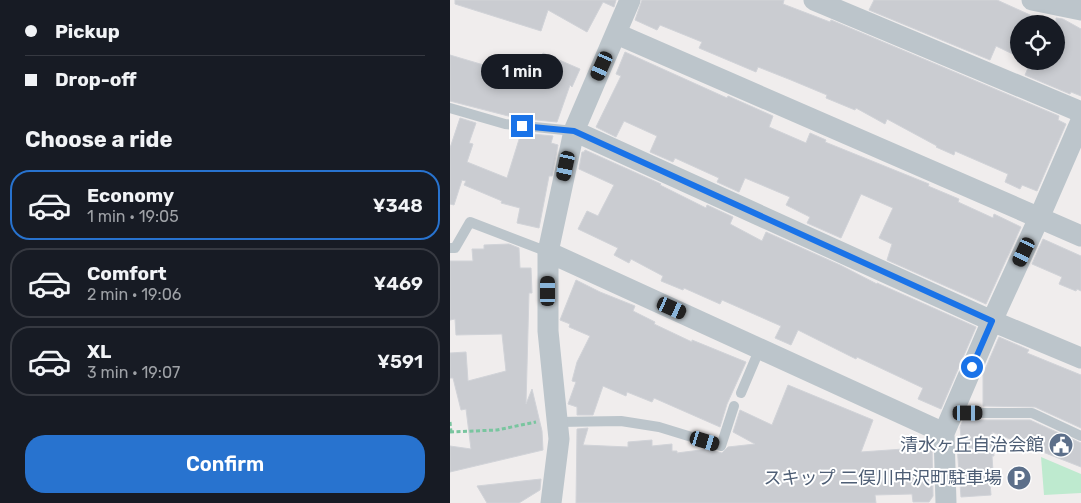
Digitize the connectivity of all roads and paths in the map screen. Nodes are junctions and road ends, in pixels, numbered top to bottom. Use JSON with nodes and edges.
{"nodes":[{"id":1,"x":630,"y":0,"type":"edge"},
{"id":2,"x":814,"y":0,"type":"edge"},
{"id":3,"x":1032,"y":0,"type":"edge"},
{"id":4,"x":1081,"y":10,"type":"edge"},
{"id":5,"x":617,"y":34,"type":"junction"},
{"id":6,"x":450,"y":108,"type":"edge"},
{"id":7,"x":1081,"y":112,"type":"edge"},
{"id":8,"x":1081,"y":121,"type":"edge"},
{"id":9,"x":574,"y":131,"type":"junction"},
{"id":10,"x":1039,"y":218,"type":"junction"},
{"id":11,"x":1081,"y":236,"type":"edge"},
{"id":12,"x":450,"y":248,"type":"edge"},
{"id":13,"x":548,"y":252,"type":"junction"},
{"id":14,"x":992,"y":321,"type":"junction"},
{"id":15,"x":760,"y":348,"type":"junction"},
{"id":16,"x":1081,"y":358,"type":"edge"},
{"id":17,"x":741,"y":393,"type":"dead end"},
{"id":18,"x":734,"y":406,"type":"dead end"},
{"id":19,"x":952,"y":413,"type":"junction"},
{"id":20,"x":450,"y":422,"type":"edge"},
{"id":21,"x":533,"y":422,"type":"dead end"},
{"id":22,"x":558,"y":422,"type":"junction"},
{"id":23,"x":451,"y":432,"type":"edge"},
{"id":24,"x":944,"y":433,"type":"junction"},
{"id":25,"x":1081,"y":436,"type":"edge"},
{"id":26,"x":551,"y":503,"type":"edge"},
{"id":27,"x":946,"y":503,"type":"edge"}],
"edges":[{"from":1,"to":5,"type":"street"},
{"from":2,"to":7,"type":"street"},
{"from":3,"to":4,"type":"street"},
{"from":5,"to":9,"type":"street"},
{"from":5,"to":10,"type":"street"},
{"from":6,"to":9,"type":"lane"},
{"from":8,"to":10,"type":"street"},
{"from":9,"to":13,"type":"street"},
{"from":9,"to":14,"type":"street"},
{"from":10,"to":11,"type":"street"},
{"from":10,"to":14,"type":"street"},
{"from":12,"to":13,"type":"lane"},
{"from":13,"to":15,"type":"street"},
{"from":13,"to":22,"type":"street"},
{"from":14,"to":16,"type":"street"},
{"from":14,"to":19,"type":"street"},
{"from":15,"to":17,"type":"lane"},
{"from":15,"to":24,"type":"street"},
{"from":18,"to":22,"type":"lane"},
{"from":19,"to":24,"type":"street"},
{"from":19,"to":25,"type":"lane"},
{"from":20,"to":23,"type":"path"},
{"from":21,"to":23,"type":"path"},
{"from":22,"to":26,"type":"street"},
{"from":24,"to":27,"type":"street"}]}
